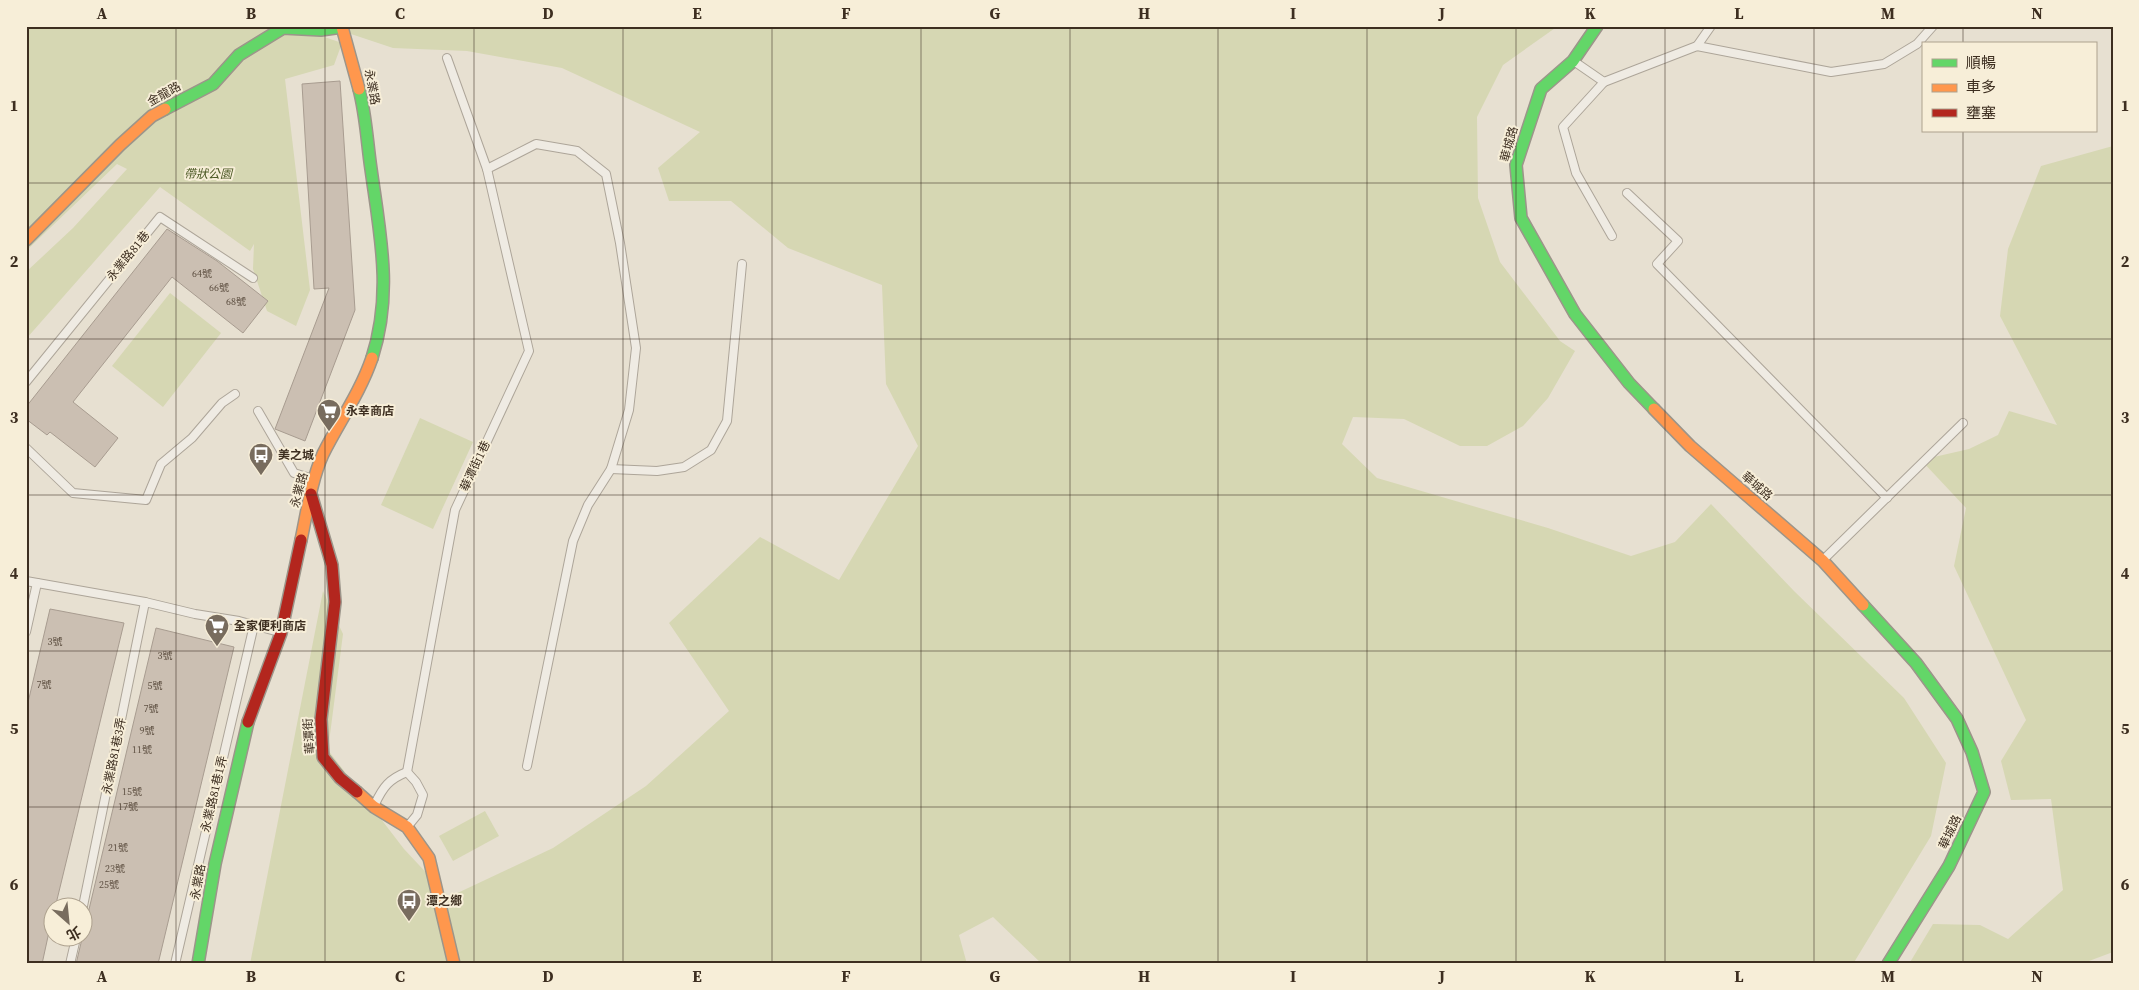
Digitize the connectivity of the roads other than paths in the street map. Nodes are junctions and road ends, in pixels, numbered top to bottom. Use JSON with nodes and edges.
{"nodes":[{"id":1,"x":1597,"y":26,"type":"edge"},
{"id":2,"x":1711,"y":26,"type":"edge"},
{"id":3,"x":1933,"y":26,"type":"edge"},
{"id":4,"x":342,"y":27,"type":"edge"},
{"id":5,"x":1697,"y":46,"type":"junction"},
{"id":6,"x":447,"y":58,"type":"dead end"},
{"id":7,"x":1573,"y":60,"type":"junction"},
{"id":8,"x":1604,"y":82,"type":"junction"},
{"id":9,"x":488,"y":169,"type":"junction"},
{"id":10,"x":1627,"y":193,"type":"dead end"},
{"id":11,"x":1612,"y":236,"type":"dead end"},
{"id":12,"x":26,"y":240,"type":"edge"},
{"id":13,"x":742,"y":264,"type":"dead end"},
{"id":14,"x":253,"y":278,"type":"dead end"},
{"id":15,"x":26,"y":382,"type":"edge"},
{"id":16,"x":235,"y":394,"type":"dead end"},
{"id":17,"x":258,"y":411,"type":"dead end"},
{"id":18,"x":1962,"y":423,"type":"dead end"},
{"id":19,"x":26,"y":448,"type":"edge"},
{"id":20,"x":611,"y":469,"type":"junction"},
{"id":21,"x":314,"y":480,"type":"junction"},
{"id":22,"x":311,"y":492,"type":"junction"},
{"id":23,"x":1887,"y":498,"type":"junction"},
{"id":24,"x":1823,"y":561,"type":"junction"},
{"id":25,"x":26,"y":581,"type":"edge"},
{"id":26,"x":37,"y":583,"type":"junction"},
{"id":27,"x":145,"y":602,"type":"junction"},
{"id":28,"x":254,"y":625,"type":"junction"},
{"id":29,"x":26,"y":632,"type":"edge"},
{"id":30,"x":281,"y":633,"type":"junction"},
{"id":31,"x":526,"y":766,"type":"dead end"},
{"id":32,"x":407,"y":772,"type":"junction"},
{"id":33,"x":374,"y":807,"type":"junction"},
{"id":34,"x":407,"y":827,"type":"junction"},
{"id":35,"x":85,"y":898,"type":"edge"},
{"id":36,"x":74,"y":948,"type":"edge"},
{"id":37,"x":70,"y":964,"type":"edge"},
{"id":38,"x":175,"y":964,"type":"edge"},
{"id":39,"x":198,"y":964,"type":"edge"},
{"id":40,"x":454,"y":964,"type":"edge"},
{"id":41,"x":1888,"y":964,"type":"edge"}],
"edges":[{"from":1,"to":7,"type":"street","name":"華城路"},
{"from":2,"to":5,"type":"lane"},
{"from":3,"to":5,"type":"lane"},
{"from":4,"to":12,"type":"street","name":"金龍路"},
{"from":4,"to":21,"type":"street","name":"永業路"},
{"from":5,"to":8,"type":"lane"},
{"from":6,"to":9,"type":"lane","name":"華潭街1巷"},
{"from":7,"to":8,"type":"lane"},
{"from":7,"to":24,"type":"street","name":"華城路"},
{"from":8,"to":11,"type":"lane"},
{"from":9,"to":20,"type":"lane"},
{"from":9,"to":32,"type":"lane","name":"華潭街1巷"},
{"from":10,"to":23,"type":"lane"},
{"from":13,"to":20,"type":"lane"},
{"from":14,"to":15,"type":"lane","name":"永業路81巷"},
{"from":16,"to":19,"type":"lane"},
{"from":17,"to":21,"type":"lane"},
{"from":18,"to":23,"type":"lane"},
{"from":20,"to":31,"type":"lane"},
{"from":21,"to":22,"type":"street","name":"永業路"},
{"from":22,"to":30,"type":"street","name":"永業路"},
{"from":22,"to":33,"type":"street","name":"華潭街"},
{"from":23,"to":24,"type":"lane"},
{"from":24,"to":41,"type":"street","name":"華城路"},
{"from":25,"to":26,"type":"lane"},
{"from":26,"to":27,"type":"lane"},
{"from":26,"to":29,"type":"lane"},
{"from":27,"to":28,"type":"lane"},
{"from":27,"to":35,"type":"lane","name":"永業路81巷3弄"},
{"from":28,"to":30,"type":"lane"},
{"from":28,"to":38,"type":"lane","name":"永業路81巷1弄"},
{"from":30,"to":39,"type":"street","name":"永業路"},
{"from":32,"to":33,"type":"lane"},
{"from":32,"to":34,"type":"lane"},
{"from":33,"to":34,"type":"street","name":"華潭街"},
{"from":34,"to":40,"type":"street","name":"華潭街"},
{"from":36,"to":37,"type":"lane"}]}
